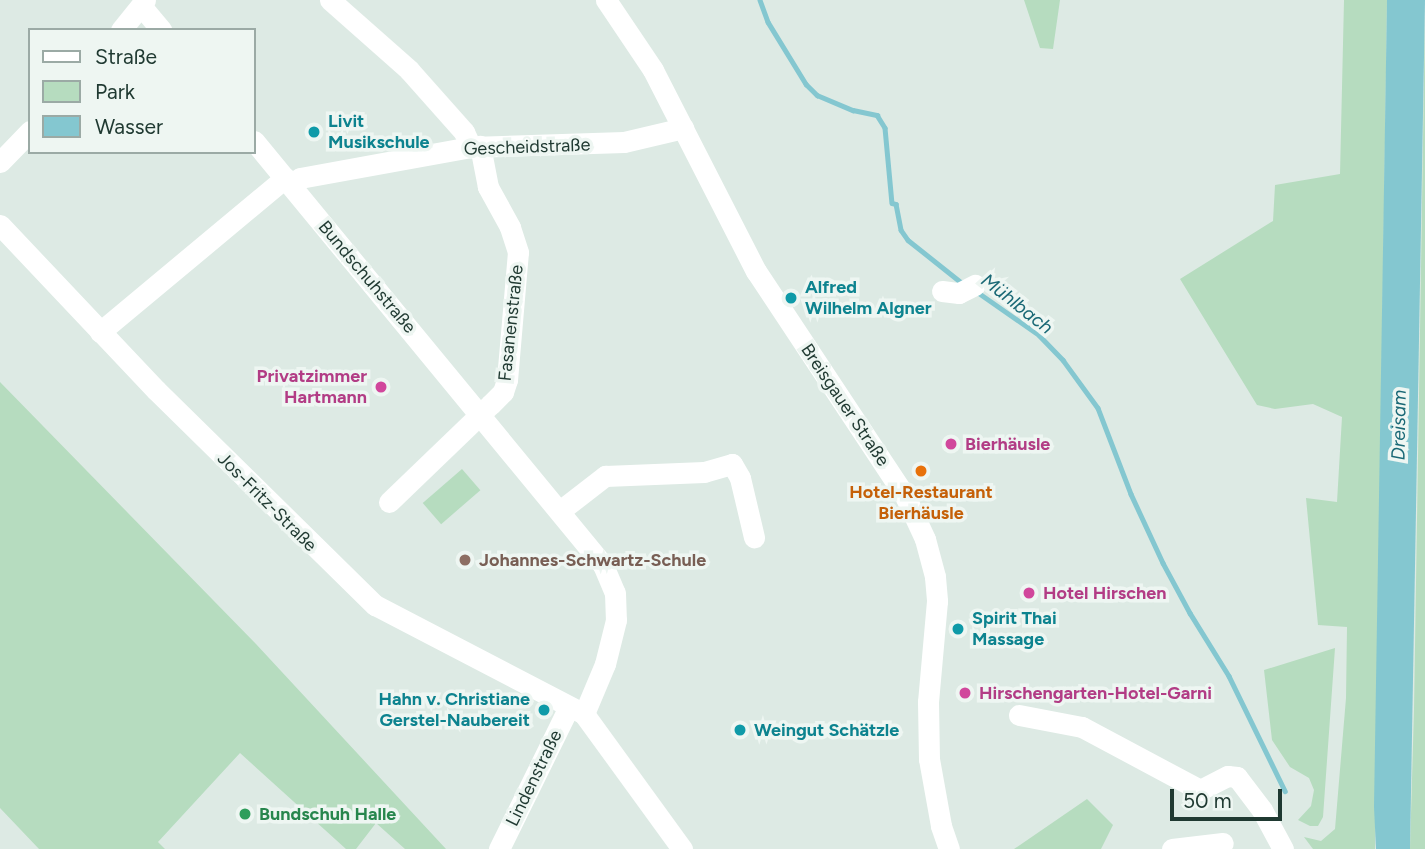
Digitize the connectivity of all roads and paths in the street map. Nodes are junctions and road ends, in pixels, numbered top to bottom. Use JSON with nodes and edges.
{"nodes":[{"id":1,"x":330,"y":0,"type":"edge"},
{"id":2,"x":606,"y":0,"type":"edge"},
{"id":3,"x":144,"y":3,"type":"edge"},
{"id":4,"x":123,"y":28,"type":"edge"},
{"id":5,"x":160,"y":28,"type":"edge"},
{"id":6,"x":683,"y":128,"type":"junction"},
{"id":7,"x":28,"y":133,"type":"edge"},
{"id":8,"x":256,"y":143,"type":"edge"},
{"id":9,"x":475,"y":146,"type":"junction"},
{"id":10,"x":0,"y":162,"type":"edge"},
{"id":11,"x":288,"y":182,"type":"junction"},
{"id":12,"x":0,"y":225,"type":"edge"},
{"id":13,"x":100,"y":332,"type":"junction"},
{"id":14,"x":481,"y":414,"type":"junction"},
{"id":15,"x":388,"y":502,"type":"dead end"},
{"id":16,"x":561,"y":510,"type":"junction"},
{"id":17,"x":754,"y":537,"type":"dead end"},
{"id":18,"x":577,"y":711,"type":"junction"},
{"id":19,"x":1019,"y":716,"type":"dead end"},
{"id":20,"x":1223,"y":842,"type":"dead end"},
{"id":21,"x":499,"y":849,"type":"edge"},
{"id":22,"x":682,"y":849,"type":"edge"},
{"id":23,"x":949,"y":849,"type":"edge"},
{"id":24,"x":1172,"y":849,"type":"edge"},
{"id":25,"x":1283,"y":849,"type":"edge"}],
"edges":[{"from":1,"to":9,"type":"street","name":"Fasanenstraße"},
{"from":2,"to":6,"type":"street","name":"Breisgauer Straße"},
{"from":3,"to":4,"type":"street"},
{"from":3,"to":5,"type":"street"},
{"from":6,"to":9,"type":"street","name":"Gescheidstraße"},
{"from":6,"to":23,"type":"street","name":"Breisgauer Straße"},
{"from":7,"to":10,"type":"street"},
{"from":8,"to":11,"type":"street","name":"Bundschuhstraße"},
{"from":9,"to":11,"type":"street","name":"Gescheidstraße"},
{"from":9,"to":14,"type":"street","name":"Fasanenstraße"},
{"from":11,"to":13,"type":"street","name":"Gescheidstraße"},
{"from":11,"to":14,"type":"street","name":"Bundschuhstraße"},
{"from":12,"to":13,"type":"street","name":"Jos-Fritz-Straße"},
{"from":13,"to":18,"type":"street","name":"Jos-Fritz-Straße"},
{"from":14,"to":15,"type":"street"},
{"from":14,"to":16,"type":"street","name":"Bundschuhstraße"},
{"from":16,"to":17,"type":"street"},
{"from":16,"to":18,"type":"street","name":"Bundschuhstraße"},
{"from":18,"to":21,"type":"street","name":"Lindenstraße"},
{"from":18,"to":22,"type":"street"},
{"from":19,"to":25,"type":"street"},
{"from":20,"to":24,"type":"street"}]}
